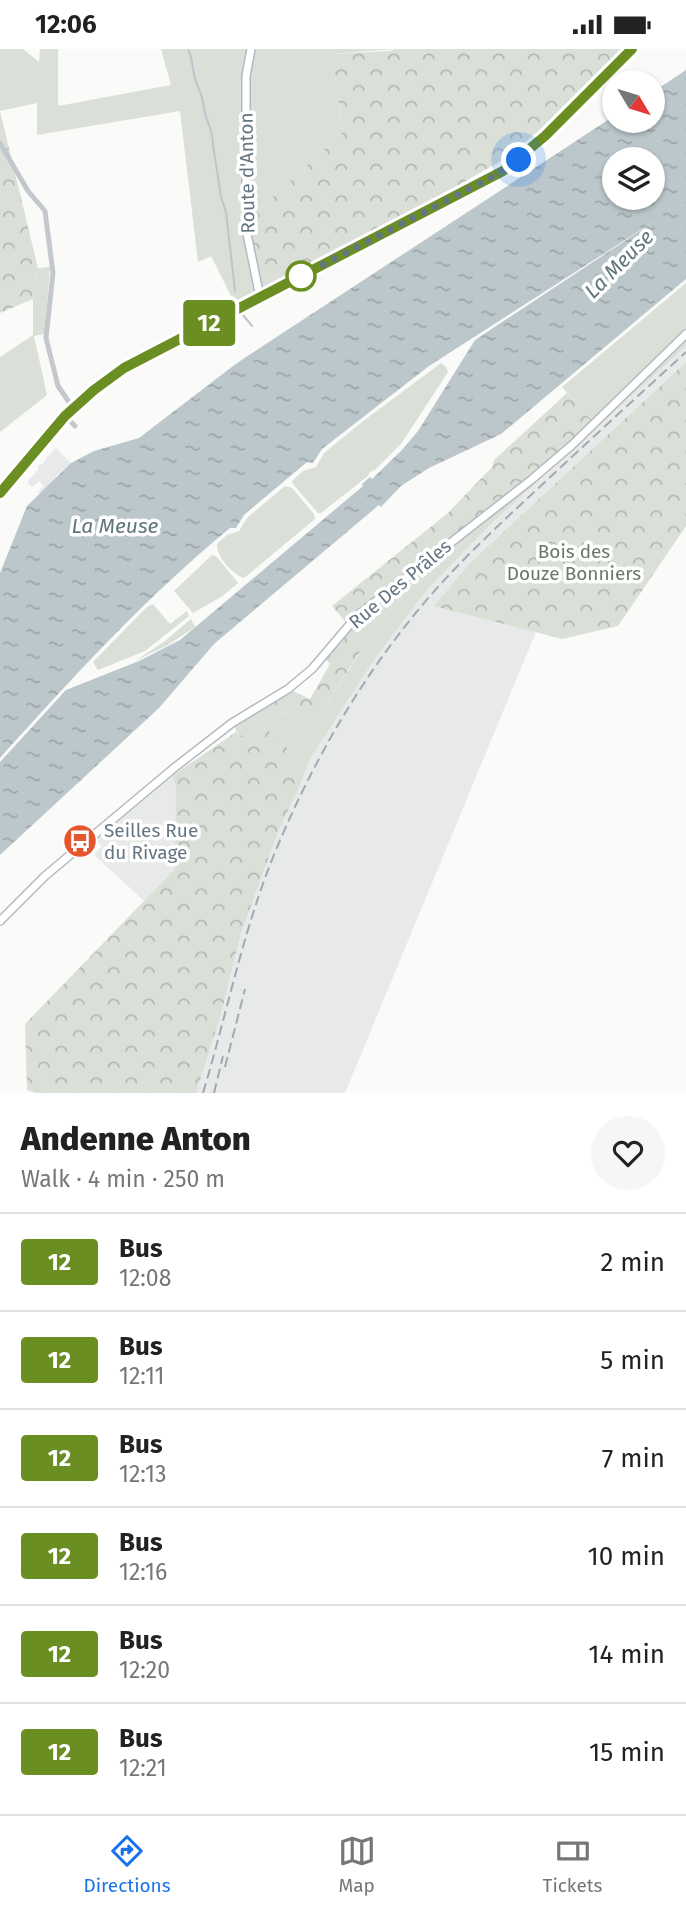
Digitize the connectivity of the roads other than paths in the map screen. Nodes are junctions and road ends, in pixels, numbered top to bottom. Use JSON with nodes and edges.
{"nodes":[{"id":1,"x":251,"y":49,"type":"edge"},
{"id":2,"x":632,"y":49,"type":"edge"},
{"id":3,"x":0,"y":143,"type":"edge"},
{"id":4,"x":260,"y":297,"type":"junction"},
{"id":5,"x":686,"y":334,"type":"edge"},
{"id":6,"x":73,"y":408,"type":"junction"},
{"id":7,"x":65,"y":416,"type":"junction"},
{"id":8,"x":75,"y":426,"type":"dead end"},
{"id":9,"x":0,"y":493,"type":"edge"},
{"id":10,"x":0,"y":922,"type":"edge"}],
"edges":[{"from":1,"to":4,"type":"street","name":"Route d'Anton"},
{"from":2,"to":4,"type":"main road"},
{"from":3,"to":6,"type":"street"},
{"from":4,"to":6,"type":"main road"},
{"from":5,"to":10,"type":"street","name":"Rue Des Prâles"},
{"from":6,"to":7,"type":"main road"},
{"from":7,"to":8,"type":"street"},
{"from":7,"to":9,"type":"main road"}]}
